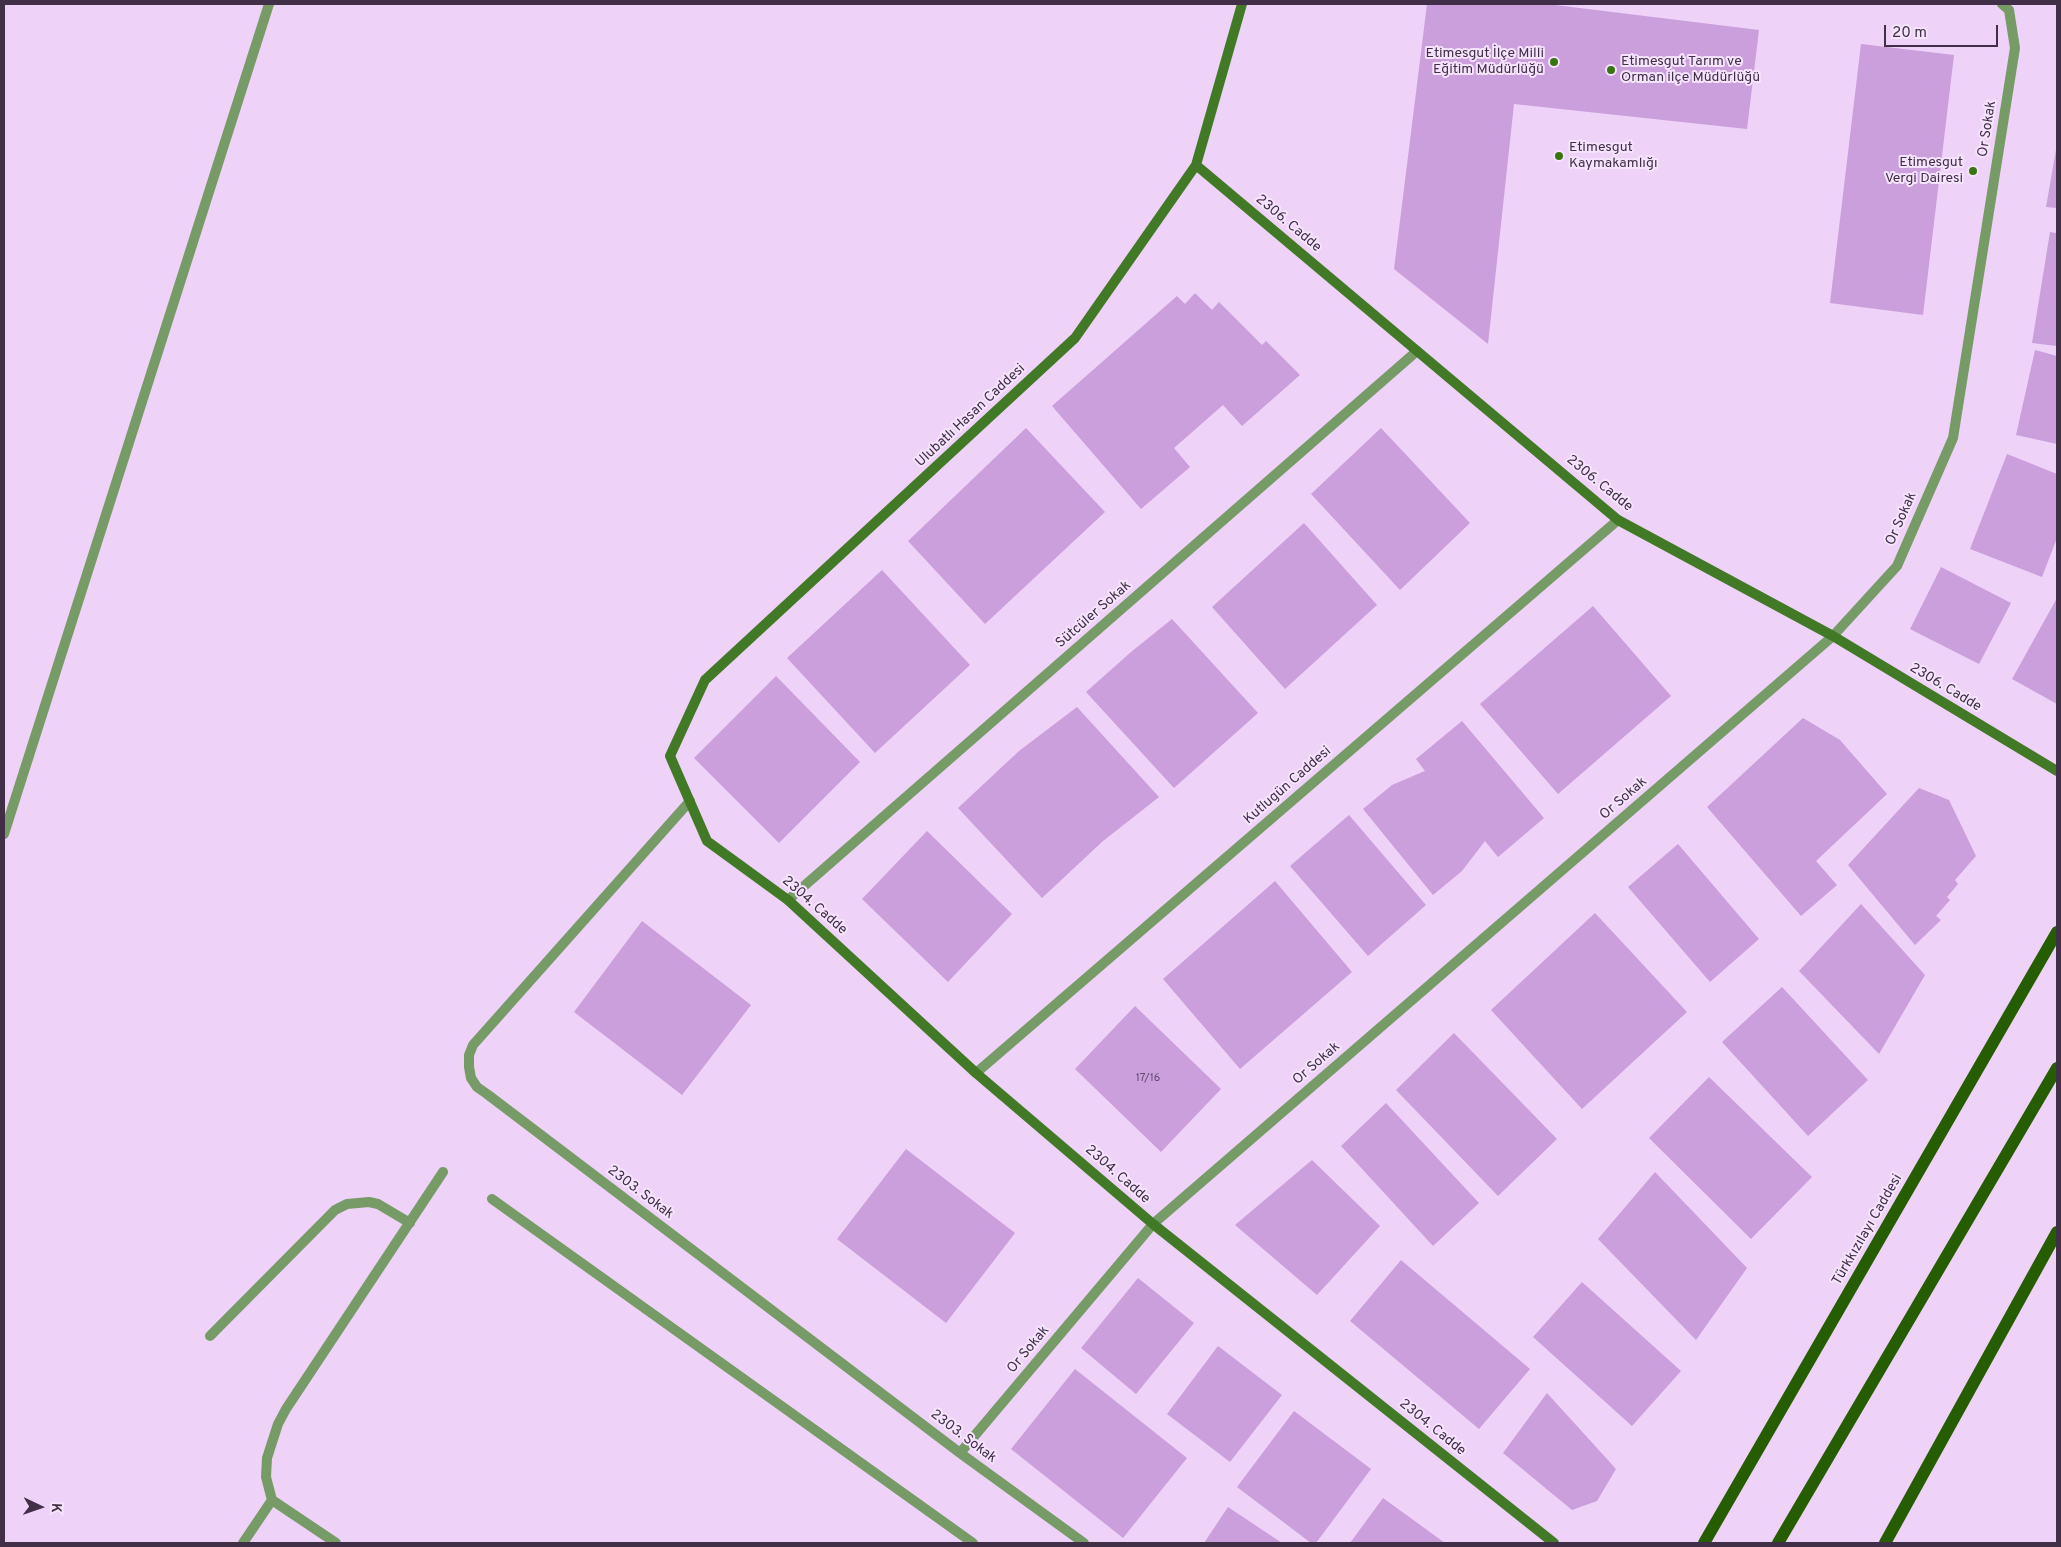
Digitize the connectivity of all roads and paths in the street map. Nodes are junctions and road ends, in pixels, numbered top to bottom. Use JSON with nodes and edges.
{"nodes":[{"id":1,"x":269,"y":4,"type":"edge"},
{"id":2,"x":1242,"y":4,"type":"edge"},
{"id":3,"x":2005,"y":7,"type":"edge"},
{"id":4,"x":1196,"y":165,"type":"junction"},
{"id":5,"x":1417,"y":351,"type":"junction"},
{"id":6,"x":1618,"y":520,"type":"junction"},
{"id":7,"x":1833,"y":636,"type":"junction"},
{"id":8,"x":2057,"y":771,"type":"edge"},
{"id":9,"x":690,"y":801,"type":"junction"},
{"id":10,"x":4,"y":834,"type":"edge"},
{"id":11,"x":788,"y":900,"type":"junction"},
{"id":12,"x":2057,"y":932,"type":"edge"},
{"id":13,"x":2057,"y":1068,"type":"edge"},
{"id":14,"x":976,"y":1073,"type":"junction"},
{"id":15,"x":443,"y":1172,"type":"dead end"},
{"id":16,"x":492,"y":1199,"type":"dead end"},
{"id":17,"x":410,"y":1223,"type":"junction"},
{"id":18,"x":1153,"y":1224,"type":"junction"},
{"id":19,"x":2057,"y":1232,"type":"edge"},
{"id":20,"x":210,"y":1336,"type":"dead end"},
{"id":21,"x":960,"y":1453,"type":"junction"},
{"id":22,"x":272,"y":1500,"type":"junction"},
{"id":23,"x":243,"y":1543,"type":"edge"},
{"id":24,"x":336,"y":1543,"type":"edge"},
{"id":25,"x":973,"y":1543,"type":"edge"},
{"id":26,"x":1084,"y":1543,"type":"edge"},
{"id":27,"x":1554,"y":1543,"type":"edge"},
{"id":28,"x":1704,"y":1543,"type":"edge"},
{"id":29,"x":1778,"y":1543,"type":"edge"},
{"id":30,"x":1885,"y":1543,"type":"edge"}],
"edges":[{"from":1,"to":10,"type":"street"},
{"from":2,"to":4,"type":"street","name":"Ulubatlı Hasan Caddesi"},
{"from":3,"to":7,"type":"street","name":"Or Sokak"},
{"from":4,"to":5,"type":"street","name":"2306. Cadde"},
{"from":4,"to":9,"type":"street","name":"Ulubatlı Hasan Caddesi"},
{"from":5,"to":6,"type":"street","name":"2306. Cadde"},
{"from":5,"to":11,"type":"street","name":"Sütcüler Sokak"},
{"from":6,"to":7,"type":"street","name":"2306. Cadde"},
{"from":6,"to":14,"type":"street","name":"Kutlugün Caddesi"},
{"from":7,"to":8,"type":"street","name":"2306. Cadde"},
{"from":7,"to":18,"type":"street","name":"Or Sokak"},
{"from":9,"to":11,"type":"street","name":"2304. Cadde"},
{"from":9,"to":21,"type":"street","name":"2303. Sokak"},
{"from":11,"to":14,"type":"street","name":"2304. Cadde"},
{"from":12,"to":28,"type":"main road","name":"Türkkızılayı Caddesi"},
{"from":13,"to":29,"type":"main road"},
{"from":14,"to":18,"type":"street","name":"2304. Cadde"},
{"from":15,"to":17,"type":"street"},
{"from":16,"to":25,"type":"street"},
{"from":17,"to":20,"type":"street"},
{"from":17,"to":22,"type":"street"},
{"from":18,"to":21,"type":"street","name":"Or Sokak"},
{"from":18,"to":27,"type":"street","name":"2304. Cadde"},
{"from":19,"to":30,"type":"main road"},
{"from":21,"to":26,"type":"street","name":"2303. Sokak"},
{"from":22,"to":23,"type":"street"},
{"from":22,"to":24,"type":"street"}]}
